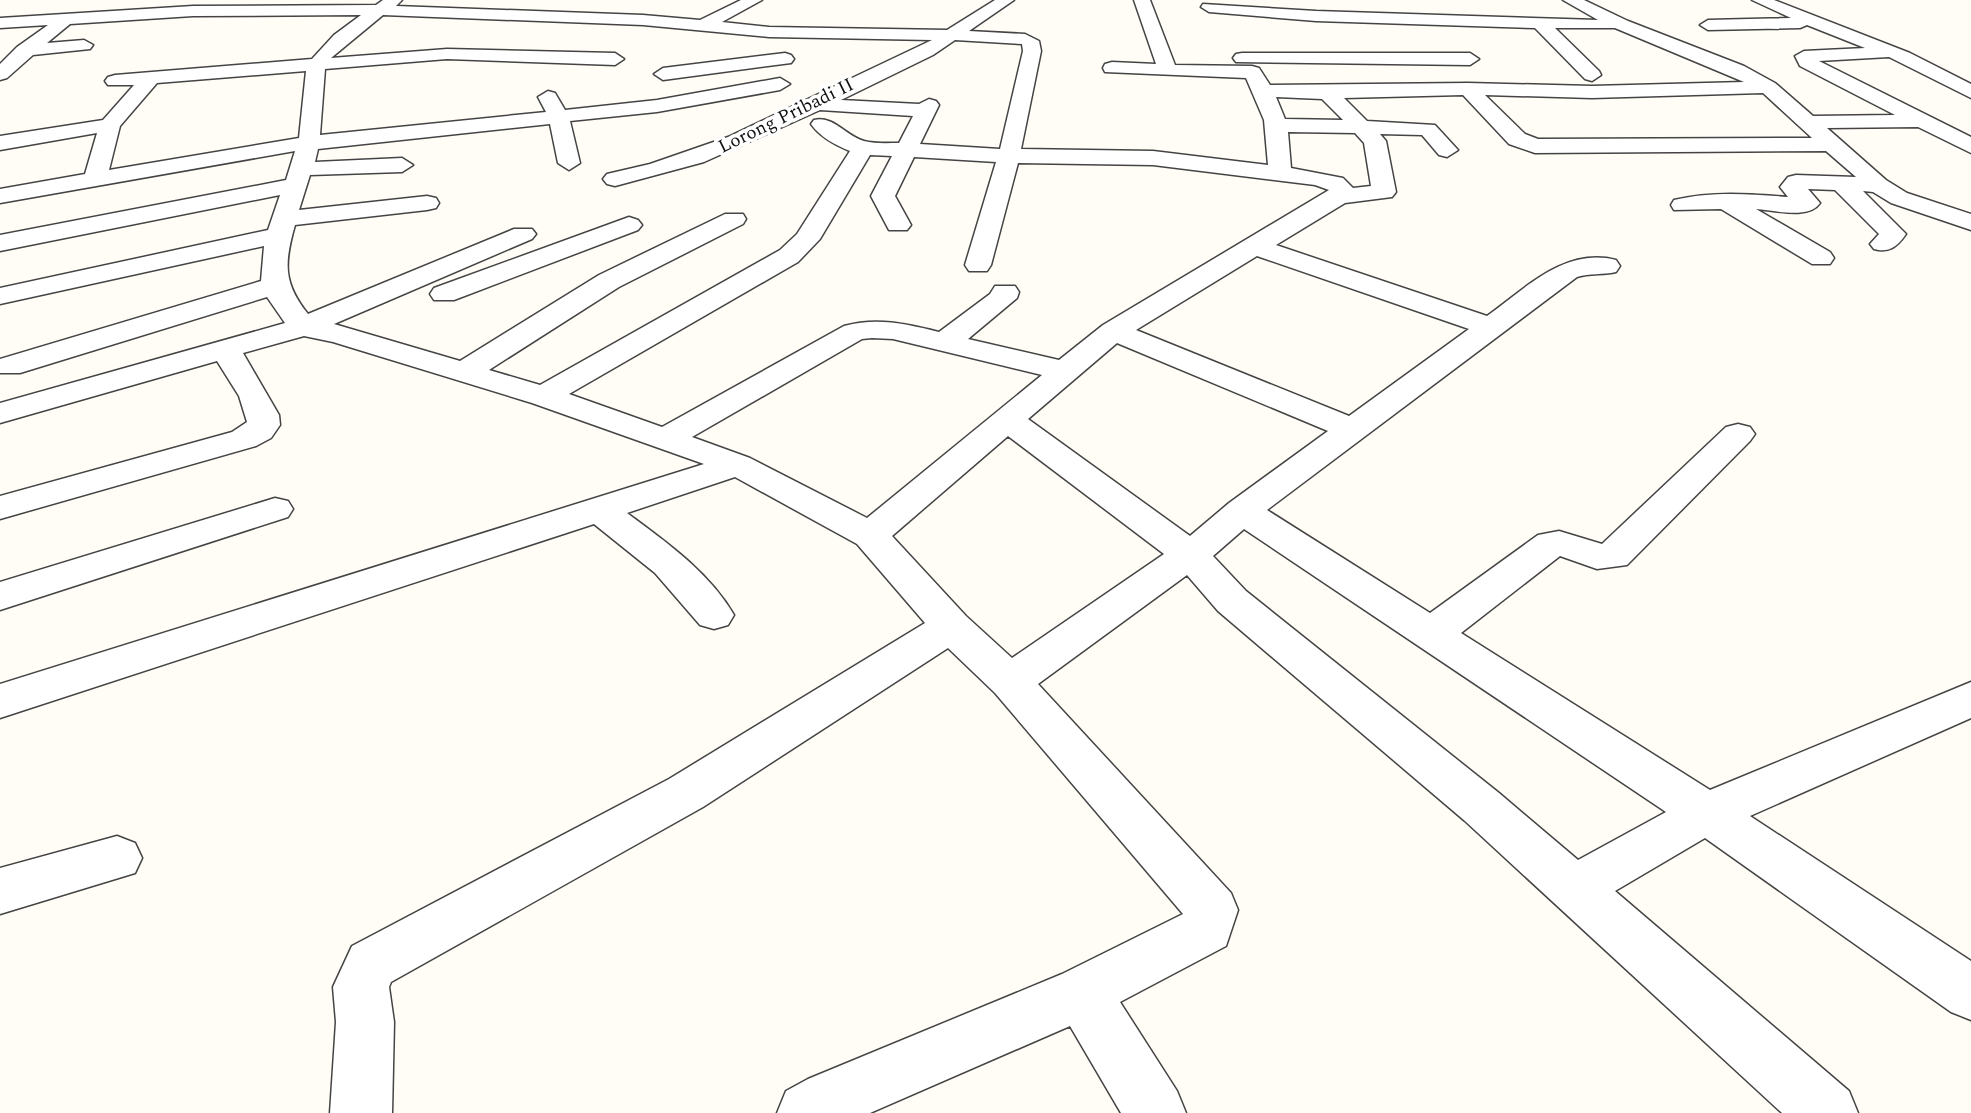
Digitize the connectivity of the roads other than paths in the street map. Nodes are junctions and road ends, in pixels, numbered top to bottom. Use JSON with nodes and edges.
{"nodes":[{"id":1,"x":94,"y":0,"type":"edge"},
{"id":2,"x":593,"y":0,"type":"edge"},
{"id":3,"x":754,"y":0,"type":"edge"},
{"id":4,"x":1006,"y":0,"type":"edge"},
{"id":5,"x":1142,"y":0,"type":"edge"},
{"id":6,"x":1571,"y":0,"type":"edge"},
{"id":7,"x":1760,"y":0,"type":"edge"},
{"id":8,"x":1207,"y":3,"type":"edge"},
{"id":9,"x":387,"y":5,"type":"edge"},
{"id":10,"x":674,"y":5,"type":"dead end"},
{"id":11,"x":559,"y":15,"type":"junction"},
{"id":12,"x":869,"y":15,"type":"dead end"},
{"id":13,"x":72,"y":18,"type":"junction"},
{"id":14,"x":1433,"y":18,"type":"junction"},
{"id":15,"x":643,"y":20,"type":"junction"},
{"id":16,"x":1539,"y":22,"type":"junction"},
{"id":17,"x":0,"y":23,"type":"edge"},
{"id":18,"x":1816,"y":23,"type":"junction"},
{"id":19,"x":1622,"y":25,"type":"junction"},
{"id":20,"x":1708,"y":25,"type":"dead end"},
{"id":21,"x":356,"y":28,"type":"junction"},
{"id":22,"x":321,"y":29,"type":"dead end"},
{"id":23,"x":855,"y":34,"type":"junction"},
{"id":24,"x":951,"y":35,"type":"junction"},
{"id":25,"x":700,"y":41,"type":"junction"},
{"id":26,"x":1538,"y":44,"type":"dead end"},
{"id":27,"x":1562,"y":44,"type":"junction"},
{"id":28,"x":84,"y":45,"type":"dead end"},
{"id":29,"x":28,"y":50,"type":"junction"},
{"id":30,"x":0,"y":54,"type":"edge"},
{"id":31,"x":1897,"y":55,"type":"junction"},
{"id":32,"x":809,"y":56,"type":"dead end"},
{"id":33,"x":1470,"y":59,"type":"junction"},
{"id":34,"x":615,"y":60,"type":"dead end"},
{"id":35,"x":1954,"y":62,"type":"dead end"},
{"id":36,"x":318,"y":64,"type":"junction"},
{"id":37,"x":1247,"y":65,"type":"junction"},
{"id":38,"x":1559,"y":66,"type":"dead end"},
{"id":39,"x":1112,"y":68,"type":"dead end"},
{"id":40,"x":1168,"y":70,"type":"junction"},
{"id":41,"x":1737,"y":70,"type":"junction"},
{"id":42,"x":0,"y":74,"type":"edge"},
{"id":43,"x":663,"y":74,"type":"junction"},
{"id":44,"x":1682,"y":76,"type":"dead end"},
{"id":45,"x":150,"y":79,"type":"junction"},
{"id":46,"x":115,"y":81,"type":"dead end"},
{"id":47,"x":780,"y":84,"type":"dead end"},
{"id":48,"x":1768,"y":87,"type":"junction"},
{"id":49,"x":1468,"y":89,"type":"junction"},
{"id":50,"x":1496,"y":89,"type":"junction"},
{"id":51,"x":1264,"y":91,"type":"junction"},
{"id":52,"x":1971,"y":92,"type":"edge"},
{"id":53,"x":1327,"y":93,"type":"junction"},
{"id":54,"x":548,"y":97,"type":"dead end"},
{"id":55,"x":664,"y":105,"type":"junction"},
{"id":56,"x":818,"y":114,"type":"junction"},
{"id":57,"x":559,"y":117,"type":"junction"},
{"id":58,"x":1922,"y":121,"type":"junction"},
{"id":59,"x":1971,"y":121,"type":"edge"},
{"id":60,"x":1809,"y":123,"type":"junction"},
{"id":61,"x":1716,"y":124,"type":"dead end"},
{"id":62,"x":110,"y":125,"type":"junction"},
{"id":63,"x":1277,"y":125,"type":"junction"},
{"id":64,"x":1361,"y":125,"type":"junction"},
{"id":65,"x":0,"y":143,"type":"edge"},
{"id":66,"x":1834,"y":144,"type":"junction"},
{"id":67,"x":1971,"y":146,"type":"edge"},
{"id":68,"x":863,"y":148,"type":"junction"},
{"id":69,"x":905,"y":150,"type":"junction"},
{"id":70,"x":1447,"y":150,"type":"dead end"},
{"id":71,"x":1009,"y":156,"type":"junction"},
{"id":72,"x":569,"y":163,"type":"dead end"},
{"id":73,"x":685,"y":163,"type":"junction"},
{"id":74,"x":402,"y":165,"type":"dead end"},
{"id":75,"x":302,"y":166,"type":"junction"},
{"id":76,"x":1280,"y":173,"type":"junction"},
{"id":77,"x":95,"y":178,"type":"junction"},
{"id":78,"x":615,"y":179,"type":"dead end"},
{"id":79,"x":1841,"y":183,"type":"junction"},
{"id":80,"x":1878,"y":185,"type":"junction"},
{"id":81,"x":0,"y":196,"type":"edge"},
{"id":82,"x":1339,"y":196,"type":"junction"},
{"id":83,"x":1724,"y":201,"type":"junction"},
{"id":84,"x":426,"y":202,"type":"dead end"},
{"id":85,"x":1683,"y":205,"type":"dead end"},
{"id":86,"x":734,"y":219,"type":"dead end"},
{"id":87,"x":1971,"y":223,"type":"edge"},
{"id":88,"x":629,"y":225,"type":"dead end"},
{"id":89,"x":898,"y":225,"type":"dead end"},
{"id":90,"x":281,"y":227,"type":"junction"},
{"id":91,"x":523,"y":234,"type":"dead end"},
{"id":92,"x":0,"y":243,"type":"edge"},
{"id":93,"x":1883,"y":244,"type":"dead end"},
{"id":94,"x":1254,"y":246,"type":"junction"},
{"id":95,"x":1821,"y":258,"type":"dead end"},
{"id":96,"x":978,"y":265,"type":"dead end"},
{"id":97,"x":1607,"y":266,"type":"dead end"},
{"id":98,"x":275,"y":286,"type":"junction"},
{"id":99,"x":1005,"y":292,"type":"dead end"},
{"id":100,"x":0,"y":296,"type":"edge"},
{"id":101,"x":303,"y":327,"type":"junction"},
{"id":102,"x":1491,"y":327,"type":"junction"},
{"id":103,"x":1112,"y":331,"type":"junction"},
{"id":104,"x":339,"y":334,"type":"junction"},
{"id":105,"x":944,"y":343,"type":"junction"},
{"id":106,"x":225,"y":349,"type":"junction"},
{"id":107,"x":9,"y":366,"type":"dead end"},
{"id":108,"x":1065,"y":371,"type":"junction"},
{"id":109,"x":464,"y":372,"type":"junction"},
{"id":110,"x":543,"y":396,"type":"junction"},
{"id":111,"x":0,"y":413,"type":"edge"},
{"id":112,"x":1009,"y":421,"type":"junction"},
{"id":113,"x":1352,"y":429,"type":"junction"},
{"id":114,"x":1738,"y":434,"type":"dead end"},
{"id":115,"x":665,"y":439,"type":"junction"},
{"id":116,"x":738,"y":465,"type":"junction"},
{"id":117,"x":0,"y":508,"type":"edge"},
{"id":118,"x":275,"y":509,"type":"dead end"},
{"id":119,"x":599,"y":509,"type":"junction"},
{"id":120,"x":1242,"y":511,"type":"junction"},
{"id":121,"x":870,"y":535,"type":"junction"},
{"id":122,"x":1191,"y":554,"type":"junction"},
{"id":123,"x":0,"y":596,"type":"edge"},
{"id":124,"x":714,"y":615,"type":"dead end"},
{"id":125,"x":951,"y":626,"type":"junction"},
{"id":126,"x":1432,"y":633,"type":"junction"},
{"id":127,"x":1010,"y":682,"type":"junction"},
{"id":128,"x":1971,"y":699,"type":"edge"},
{"id":129,"x":0,"y":701,"type":"edge"},
{"id":130,"x":1707,"y":813,"type":"junction"},
{"id":131,"x":117,"y":858,"type":"dead end"},
{"id":132,"x":1574,"y":888,"type":"junction"},
{"id":133,"x":0,"y":891,"type":"edge"},
{"id":134,"x":1082,"y":993,"type":"junction"},
{"id":135,"x":1971,"y":993,"type":"edge"},
{"id":136,"x":361,"y":1113,"type":"edge"},
{"id":137,"x":808,"y":1113,"type":"edge"},
{"id":138,"x":1154,"y":1113,"type":"edge"},
{"id":139,"x":1827,"y":1113,"type":"edge"}],
"edges":[{"from":1,"to":13,"type":"street"},
{"from":2,"to":11,"type":"street"},
{"from":3,"to":25,"type":"street"},
{"from":4,"to":24,"type":"street","name":"Lorong Pribadi II"},
{"from":5,"to":40,"type":"street"},
{"from":6,"to":19,"type":"street"},
{"from":7,"to":18,"type":"street"},
{"from":8,"to":14,"type":"street"},
{"from":8,"to":37,"type":"street"},
{"from":9,"to":11,"type":"street"},
{"from":9,"to":13,"type":"street"},
{"from":9,"to":21,"type":"street"},
{"from":10,"to":15,"type":"street"},
{"from":11,"to":15,"type":"street"},
{"from":12,"to":23,"type":"street"},
{"from":13,"to":17,"type":"street"},
{"from":13,"to":29,"type":"street"},
{"from":14,"to":16,"type":"street"},
{"from":14,"to":33,"type":"street"},
{"from":15,"to":25,"type":"street"},
{"from":16,"to":19,"type":"street"},
{"from":16,"to":27,"type":"street"},
{"from":18,"to":20,"type":"street"},
{"from":18,"to":31,"type":"street"},
{"from":19,"to":41,"type":"street"},
{"from":21,"to":22,"type":"street"},
{"from":21,"to":36,"type":"street"},
{"from":23,"to":24,"type":"street"},
{"from":23,"to":25,"type":"street"},
{"from":24,"to":56,"type":"street","name":"Lorong Pribadi II"},
{"from":24,"to":71,"type":"street"},
{"from":25,"to":43,"type":"street"},
{"from":26,"to":27,"type":"street"},
{"from":27,"to":38,"type":"street"},
{"from":28,"to":29,"type":"street"},
{"from":29,"to":30,"type":"street"},
{"from":29,"to":42,"type":"street"},
{"from":31,"to":35,"type":"street"},
{"from":31,"to":52,"type":"street"},
{"from":31,"to":58,"type":"street"},
{"from":32,"to":43,"type":"street"},
{"from":33,"to":37,"type":"street"},
{"from":33,"to":50,"type":"street"},
{"from":34,"to":36,"type":"street"},
{"from":36,"to":45,"type":"street"},
{"from":36,"to":75,"type":"street"},
{"from":37,"to":40,"type":"street"},
{"from":37,"to":51,"type":"street"},
{"from":39,"to":40,"type":"street"},
{"from":41,"to":44,"type":"street"},
{"from":41,"to":48,"type":"street"},
{"from":43,"to":55,"type":"street"},
{"from":45,"to":46,"type":"street"},
{"from":45,"to":62,"type":"street"},
{"from":47,"to":55,"type":"street"},
{"from":48,"to":50,"type":"street"},
{"from":48,"to":60,"type":"street"},
{"from":49,"to":50,"type":"street"},
{"from":49,"to":53,"type":"street"},
{"from":49,"to":66,"type":"street"},
{"from":51,"to":53,"type":"street"},
{"from":51,"to":63,"type":"street"},
{"from":53,"to":64,"type":"street"},
{"from":54,"to":57,"type":"street"},
{"from":55,"to":57,"type":"street"},
{"from":55,"to":73,"type":"street"},
{"from":56,"to":68,"type":"street"},
{"from":56,"to":69,"type":"street"},
{"from":56,"to":73,"type":"street","name":"Lorong Pribadi II"},
{"from":57,"to":72,"type":"street"},
{"from":57,"to":75,"type":"street"},
{"from":58,"to":59,"type":"street"},
{"from":58,"to":60,"type":"street"},
{"from":58,"to":67,"type":"street"},
{"from":60,"to":61,"type":"street"},
{"from":60,"to":66,"type":"street"},
{"from":62,"to":65,"type":"street"},
{"from":62,"to":77,"type":"street"},
{"from":63,"to":64,"type":"street"},
{"from":63,"to":76,"type":"street"},
{"from":64,"to":70,"type":"street"},
{"from":64,"to":82,"type":"street"},
{"from":66,"to":80,"type":"street"},
{"from":68,"to":69,"type":"street"},
{"from":68,"to":110,"type":"street"},
{"from":69,"to":71,"type":"street"},
{"from":69,"to":89,"type":"street"},
{"from":71,"to":76,"type":"street"},
{"from":71,"to":96,"type":"street"},
{"from":73,"to":78,"type":"street","name":"Lorong Pribadi II"},
{"from":74,"to":75,"type":"street"},
{"from":75,"to":77,"type":"street"},
{"from":75,"to":90,"type":"street"},
{"from":75,"to":92,"type":"street"},
{"from":76,"to":82,"type":"street"},
{"from":77,"to":81,"type":"street"},
{"from":79,"to":80,"type":"street"},
{"from":79,"to":83,"type":"street"},
{"from":79,"to":93,"type":"street"},
{"from":80,"to":87,"type":"street"},
{"from":82,"to":94,"type":"street"},
{"from":83,"to":85,"type":"street"},
{"from":83,"to":95,"type":"street"},
{"from":84,"to":90,"type":"street"},
{"from":86,"to":109,"type":"street"},
{"from":88,"to":104,"type":"street"},
{"from":90,"to":98,"type":"street"},
{"from":90,"to":100,"type":"street"},
{"from":91,"to":101,"type":"street"},
{"from":94,"to":102,"type":"street"},
{"from":94,"to":103,"type":"street"},
{"from":97,"to":102,"type":"street"},
{"from":98,"to":101,"type":"street"},
{"from":98,"to":107,"type":"street"},
{"from":99,"to":105,"type":"street"},
{"from":101,"to":104,"type":"street"},
{"from":101,"to":106,"type":"street"},
{"from":102,"to":113,"type":"street"},
{"from":103,"to":108,"type":"street"},
{"from":103,"to":113,"type":"street"},
{"from":104,"to":109,"type":"street"},
{"from":105,"to":108,"type":"street"},
{"from":105,"to":115,"type":"street"},
{"from":106,"to":111,"type":"street"},
{"from":106,"to":117,"type":"street"},
{"from":108,"to":112,"type":"street"},
{"from":109,"to":110,"type":"street"},
{"from":110,"to":115,"type":"street"},
{"from":112,"to":121,"type":"street"},
{"from":112,"to":122,"type":"street"},
{"from":113,"to":120,"type":"street"},
{"from":114,"to":126,"type":"street"},
{"from":115,"to":116,"type":"street"},
{"from":116,"to":119,"type":"street"},
{"from":116,"to":121,"type":"street"},
{"from":118,"to":123,"type":"street"},
{"from":119,"to":124,"type":"street"},
{"from":119,"to":129,"type":"street"},
{"from":120,"to":122,"type":"street"},
{"from":120,"to":126,"type":"street"},
{"from":121,"to":125,"type":"street"},
{"from":122,"to":127,"type":"street"},
{"from":122,"to":132,"type":"street"},
{"from":125,"to":127,"type":"street"},
{"from":125,"to":136,"type":"street"},
{"from":126,"to":130,"type":"street"},
{"from":127,"to":134,"type":"street"},
{"from":128,"to":130,"type":"street"},
{"from":130,"to":132,"type":"street"},
{"from":130,"to":135,"type":"street"},
{"from":131,"to":133,"type":"street"},
{"from":132,"to":139,"type":"street"},
{"from":134,"to":137,"type":"street"},
{"from":134,"to":138,"type":"street"}]}
